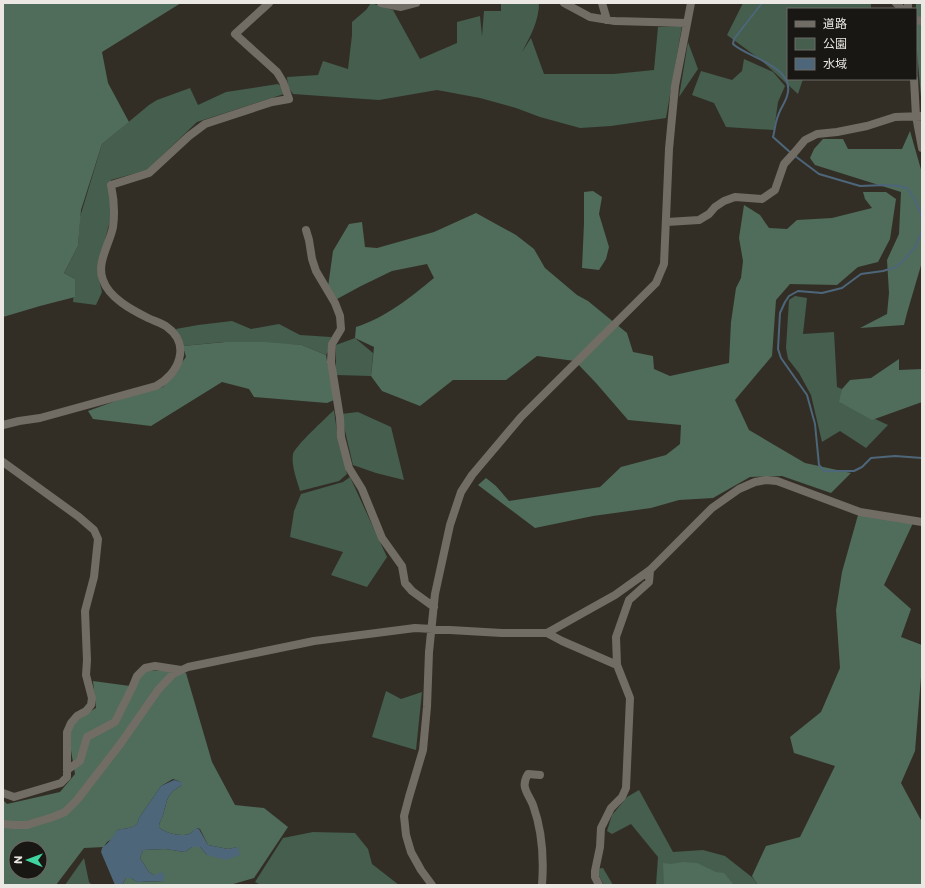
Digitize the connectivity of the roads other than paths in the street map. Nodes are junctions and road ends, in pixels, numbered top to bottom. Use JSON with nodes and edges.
{"nodes":[{"id":1,"x":269,"y":3,"type":"edge"},
{"id":2,"x":381,"y":3,"type":"edge"},
{"id":3,"x":416,"y":3,"type":"edge"},
{"id":4,"x":564,"y":3,"type":"edge"},
{"id":5,"x":602,"y":3,"type":"edge"},
{"id":6,"x":691,"y":3,"type":"edge"},
{"id":7,"x":607,"y":20,"type":"junction"},
{"id":8,"x":687,"y":23,"type":"junction"},
{"id":9,"x":914,"y":80,"type":"edge"},
{"id":10,"x":919,"y":116,"type":"edge"},
{"id":11,"x":922,"y":148,"type":"edge"},
{"id":12,"x":666,"y":222,"type":"junction"},
{"id":13,"x":306,"y":230,"type":"dead end"},
{"id":14,"x":3,"y":425,"type":"edge"},
{"id":15,"x":3,"y":462,"type":"edge"},
{"id":16,"x":922,"y":522,"type":"edge"},
{"id":17,"x":650,"y":570,"type":"junction"},
{"id":18,"x":434,"y":607,"type":"junction"},
{"id":19,"x":431,"y":629,"type":"junction"},
{"id":20,"x":547,"y":633,"type":"junction"},
{"id":21,"x":618,"y":665,"type":"junction"},
{"id":22,"x":181,"y":670,"type":"junction"},
{"id":23,"x":67,"y":770,"type":"junction"},
{"id":24,"x":540,"y":775,"type":"dead end"},
{"id":25,"x":3,"y":793,"type":"edge"},
{"id":26,"x":3,"y":824,"type":"edge"},
{"id":27,"x":432,"y":885,"type":"edge"},
{"id":28,"x":542,"y":885,"type":"edge"},
{"id":29,"x":599,"y":885,"type":"edge"}],
"edges":[{"from":1,"to":14,"type":"street"},
{"from":2,"to":3,"type":"street"},
{"from":4,"to":7,"type":"street"},
{"from":5,"to":7,"type":"street"},
{"from":6,"to":8,"type":"street"},
{"from":7,"to":8,"type":"street"},
{"from":8,"to":12,"type":"street"},
{"from":9,"to":10,"type":"street"},
{"from":10,"to":11,"type":"street"},
{"from":10,"to":12,"type":"street"},
{"from":12,"to":18,"type":"street"},
{"from":13,"to":18,"type":"street"},
{"from":15,"to":23,"type":"street"},
{"from":16,"to":17,"type":"street"},
{"from":17,"to":20,"type":"street"},
{"from":17,"to":21,"type":"street"},
{"from":18,"to":19,"type":"street"},
{"from":19,"to":20,"type":"street"},
{"from":19,"to":22,"type":"street"},
{"from":19,"to":27,"type":"street"},
{"from":20,"to":21,"type":"street"},
{"from":21,"to":29,"type":"street"},
{"from":22,"to":23,"type":"street"},
{"from":22,"to":26,"type":"street"},
{"from":23,"to":25,"type":"street"},
{"from":24,"to":28,"type":"street"}]}
